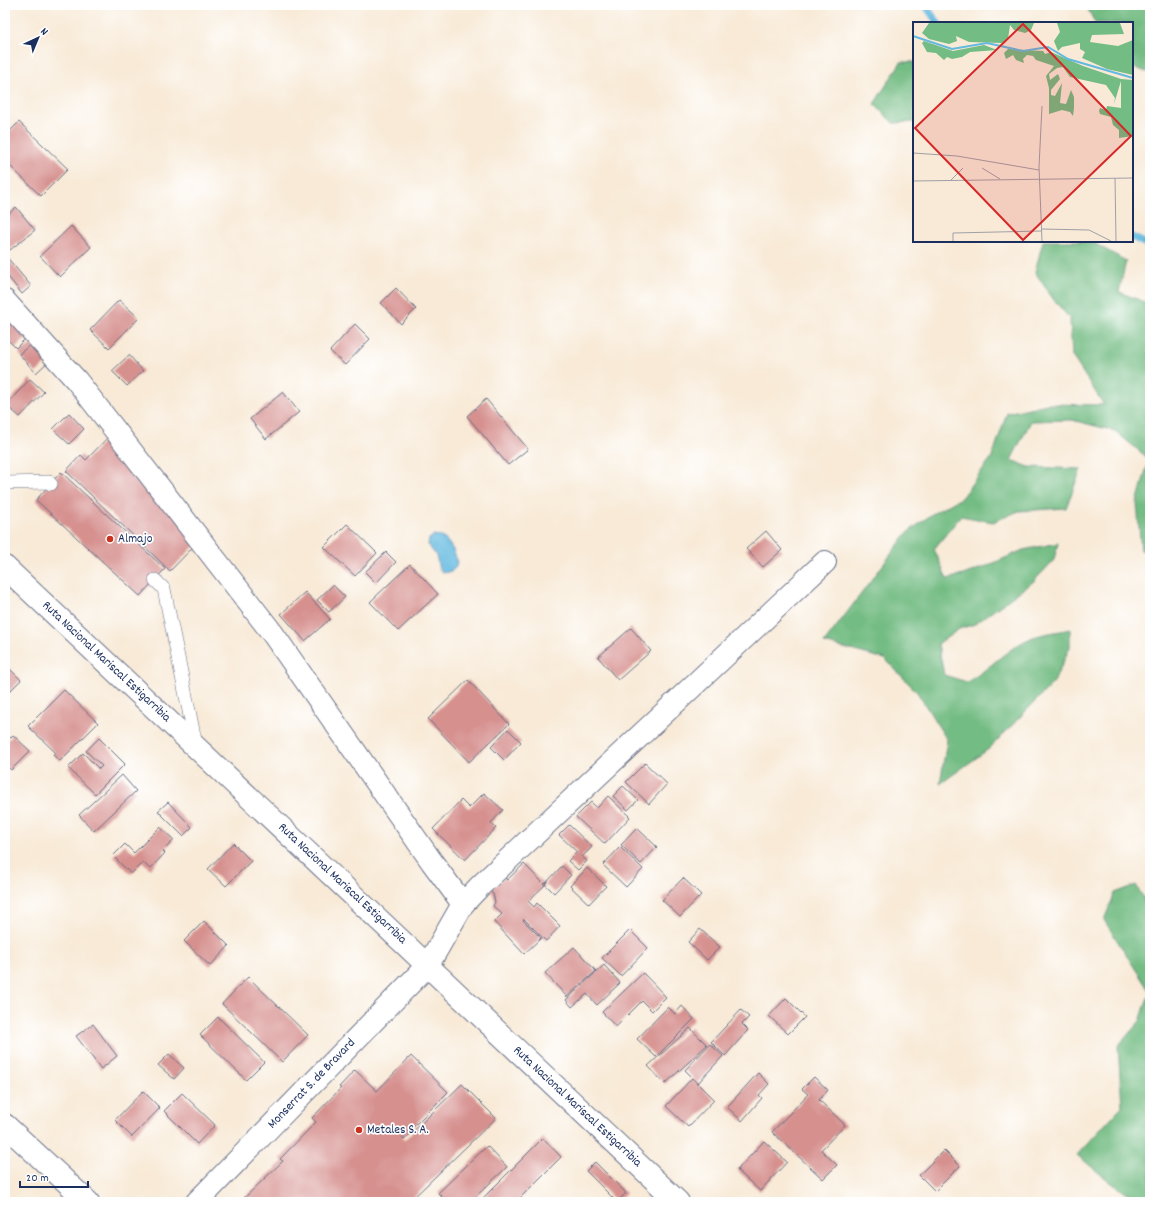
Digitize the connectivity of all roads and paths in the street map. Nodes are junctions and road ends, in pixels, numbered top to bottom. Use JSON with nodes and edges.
{"nodes":[{"id":1,"x":5,"y":301,"type":"edge"},
{"id":2,"x":5,"y":483,"type":"edge"},
{"id":3,"x":51,"y":484,"type":"dead end"},
{"id":4,"x":825,"y":562,"type":"dead end"},
{"id":5,"x":5,"y":567,"type":"edge"},
{"id":6,"x":155,"y":580,"type":"dead end"},
{"id":7,"x":196,"y":747,"type":"junction"},
{"id":8,"x":463,"y":904,"type":"junction"},
{"id":9,"x":428,"y":965,"type":"junction"},
{"id":10,"x":5,"y":1125,"type":"edge"},
{"id":11,"x":88,"y":1202,"type":"edge"},
{"id":12,"x":197,"y":1202,"type":"edge"},
{"id":13,"x":678,"y":1202,"type":"edge"}],
"edges":[{"from":1,"to":8,"type":"street"},
{"from":2,"to":3,"type":"lane"},
{"from":4,"to":8,"type":"street","name":"Monserrat S. de Bravard"},
{"from":5,"to":7,"type":"street","name":"Ruta Nacional Mariscal Estigarribia"},
{"from":6,"to":7,"type":"lane"},
{"from":7,"to":9,"type":"street","name":"Ruta Nacional Mariscal Estigarribia"},
{"from":8,"to":9,"type":"street","name":"Monserrat S. de Bravard"},
{"from":9,"to":12,"type":"street","name":"Monserrat S. de Bravard"},
{"from":9,"to":13,"type":"street","name":"Ruta Nacional Mariscal Estigarribia"},
{"from":10,"to":11,"type":"street"}]}
